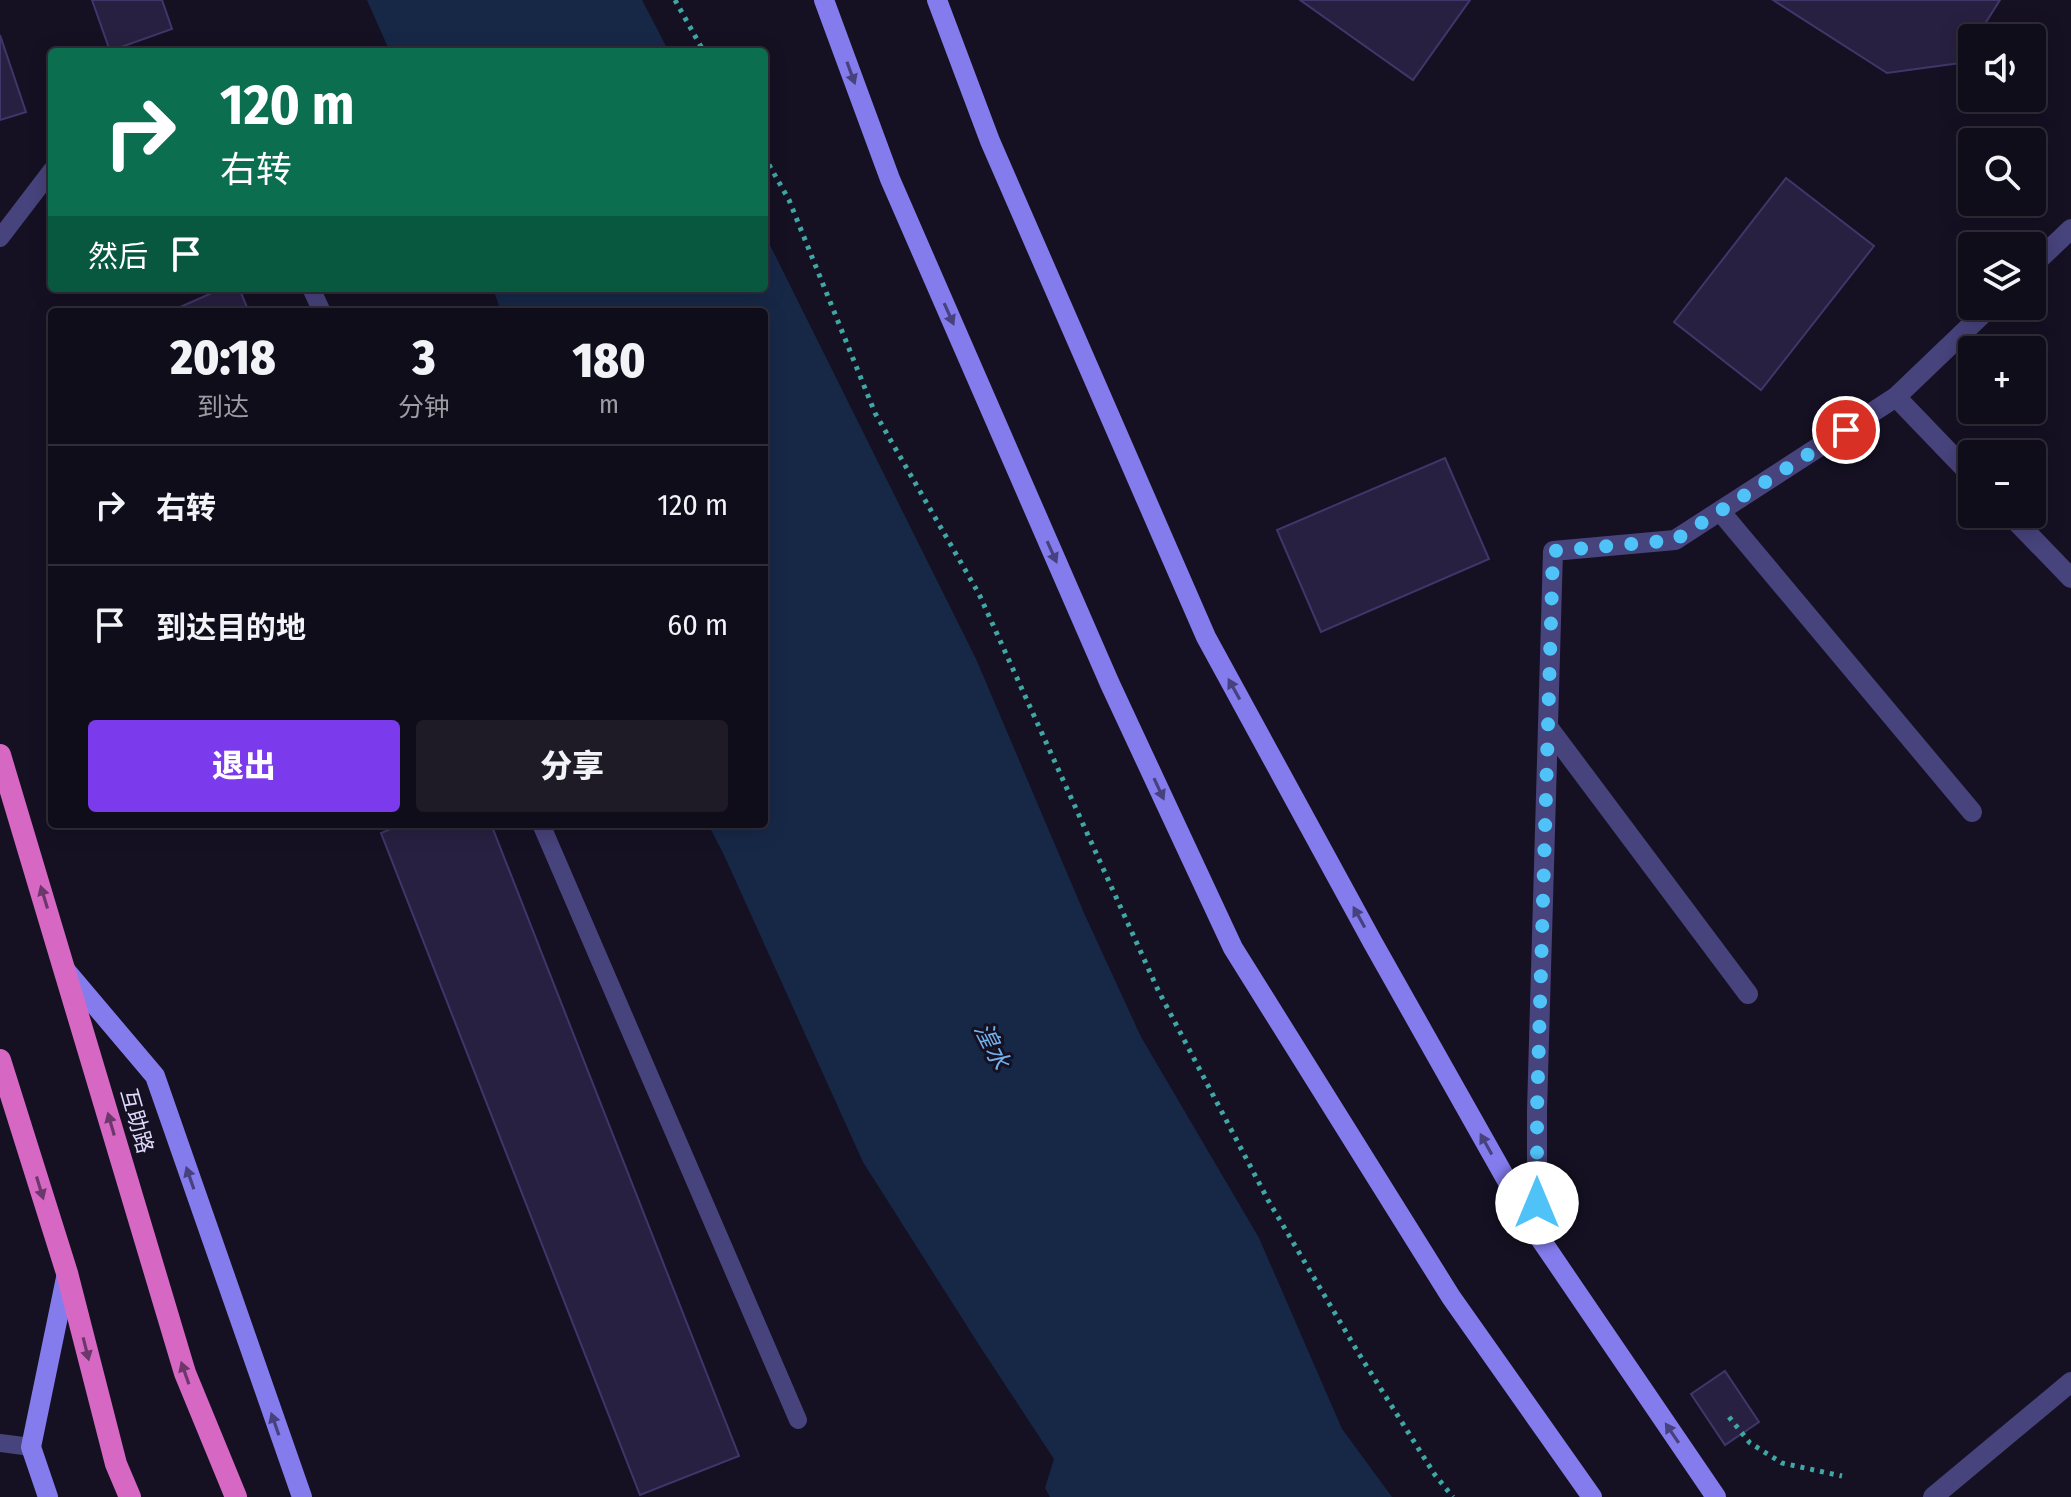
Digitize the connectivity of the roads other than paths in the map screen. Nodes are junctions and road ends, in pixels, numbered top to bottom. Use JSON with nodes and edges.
{"nodes":[{"id":1,"x":824,"y":0,"type":"edge"},
{"id":2,"x":937,"y":0,"type":"edge"},
{"id":3,"x":48,"y":175,"type":"edge"},
{"id":4,"x":2071,"y":229,"type":"edge"},
{"id":5,"x":0,"y":238,"type":"edge"},
{"id":6,"x":2046,"y":253,"type":"edge"},
{"id":7,"x":1976,"y":320,"type":"edge"},
{"id":8,"x":1896,"y":397,"type":"junction"},
{"id":9,"x":1958,"y":461,"type":"edge"},
{"id":10,"x":1720,"y":511,"type":"junction"},
{"id":11,"x":2023,"y":528,"type":"edge"},
{"id":12,"x":2071,"y":578,"type":"edge"},
{"id":13,"x":1548,"y":727,"type":"junction"},
{"id":14,"x":0,"y":755,"type":"edge"},
{"id":15,"x":1972,"y":812,"type":"dead end"},
{"id":16,"x":543,"y":828,"type":"edge"},
{"id":17,"x":67,"y":972,"type":"junction"},
{"id":18,"x":1748,"y":994,"type":"dead end"},
{"id":19,"x":0,"y":1060,"type":"edge"},
{"id":20,"x":1537,"y":1234,"type":"junction"},
{"id":21,"x":67,"y":1273,"type":"junction"},
{"id":22,"x":2071,"y":1382,"type":"edge"},
{"id":23,"x":798,"y":1420,"type":"dead end"},
{"id":24,"x":0,"y":1443,"type":"edge"},
{"id":25,"x":31,"y":1447,"type":"junction"},
{"id":26,"x":48,"y":1497,"type":"edge"},
{"id":27,"x":130,"y":1497,"type":"edge"},
{"id":28,"x":236,"y":1497,"type":"edge"},
{"id":29,"x":302,"y":1497,"type":"edge"},
{"id":30,"x":1592,"y":1497,"type":"edge"},
{"id":31,"x":1716,"y":1497,"type":"edge"},
{"id":32,"x":1933,"y":1497,"type":"edge"}],
"edges":[{"from":1,"to":30,"type":"main road","one_way":true},
{"from":20,"to":2,"type":"main road","one_way":true},
{"from":3,"to":5,"type":"lane"},
{"from":4,"to":6,"type":"street"},
{"from":7,"to":8,"type":"street"},
{"from":8,"to":9,"type":"street"},
{"from":8,"to":10,"type":"street"},
{"from":10,"to":13,"type":"street"},
{"from":10,"to":15,"type":"street"},
{"from":11,"to":12,"type":"street"},
{"from":13,"to":18,"type":"street"},
{"from":13,"to":20,"type":"street"},
{"from":17,"to":14,"type":"highway","name":"互助路","one_way":true},
{"from":16,"to":23,"type":"lane"},
{"from":28,"to":17,"type":"highway","name":"互助路","one_way":true},
{"from":29,"to":17,"type":"main road","one_way":true},
{"from":19,"to":21,"type":"highway","one_way":true},
{"from":31,"to":20,"type":"main road","one_way":true},
{"from":21,"to":25,"type":"main road"},
{"from":21,"to":27,"type":"highway","one_way":true},
{"from":22,"to":32,"type":"street"},
{"from":24,"to":25,"type":"lane"},
{"from":25,"to":26,"type":"main road"}]}
